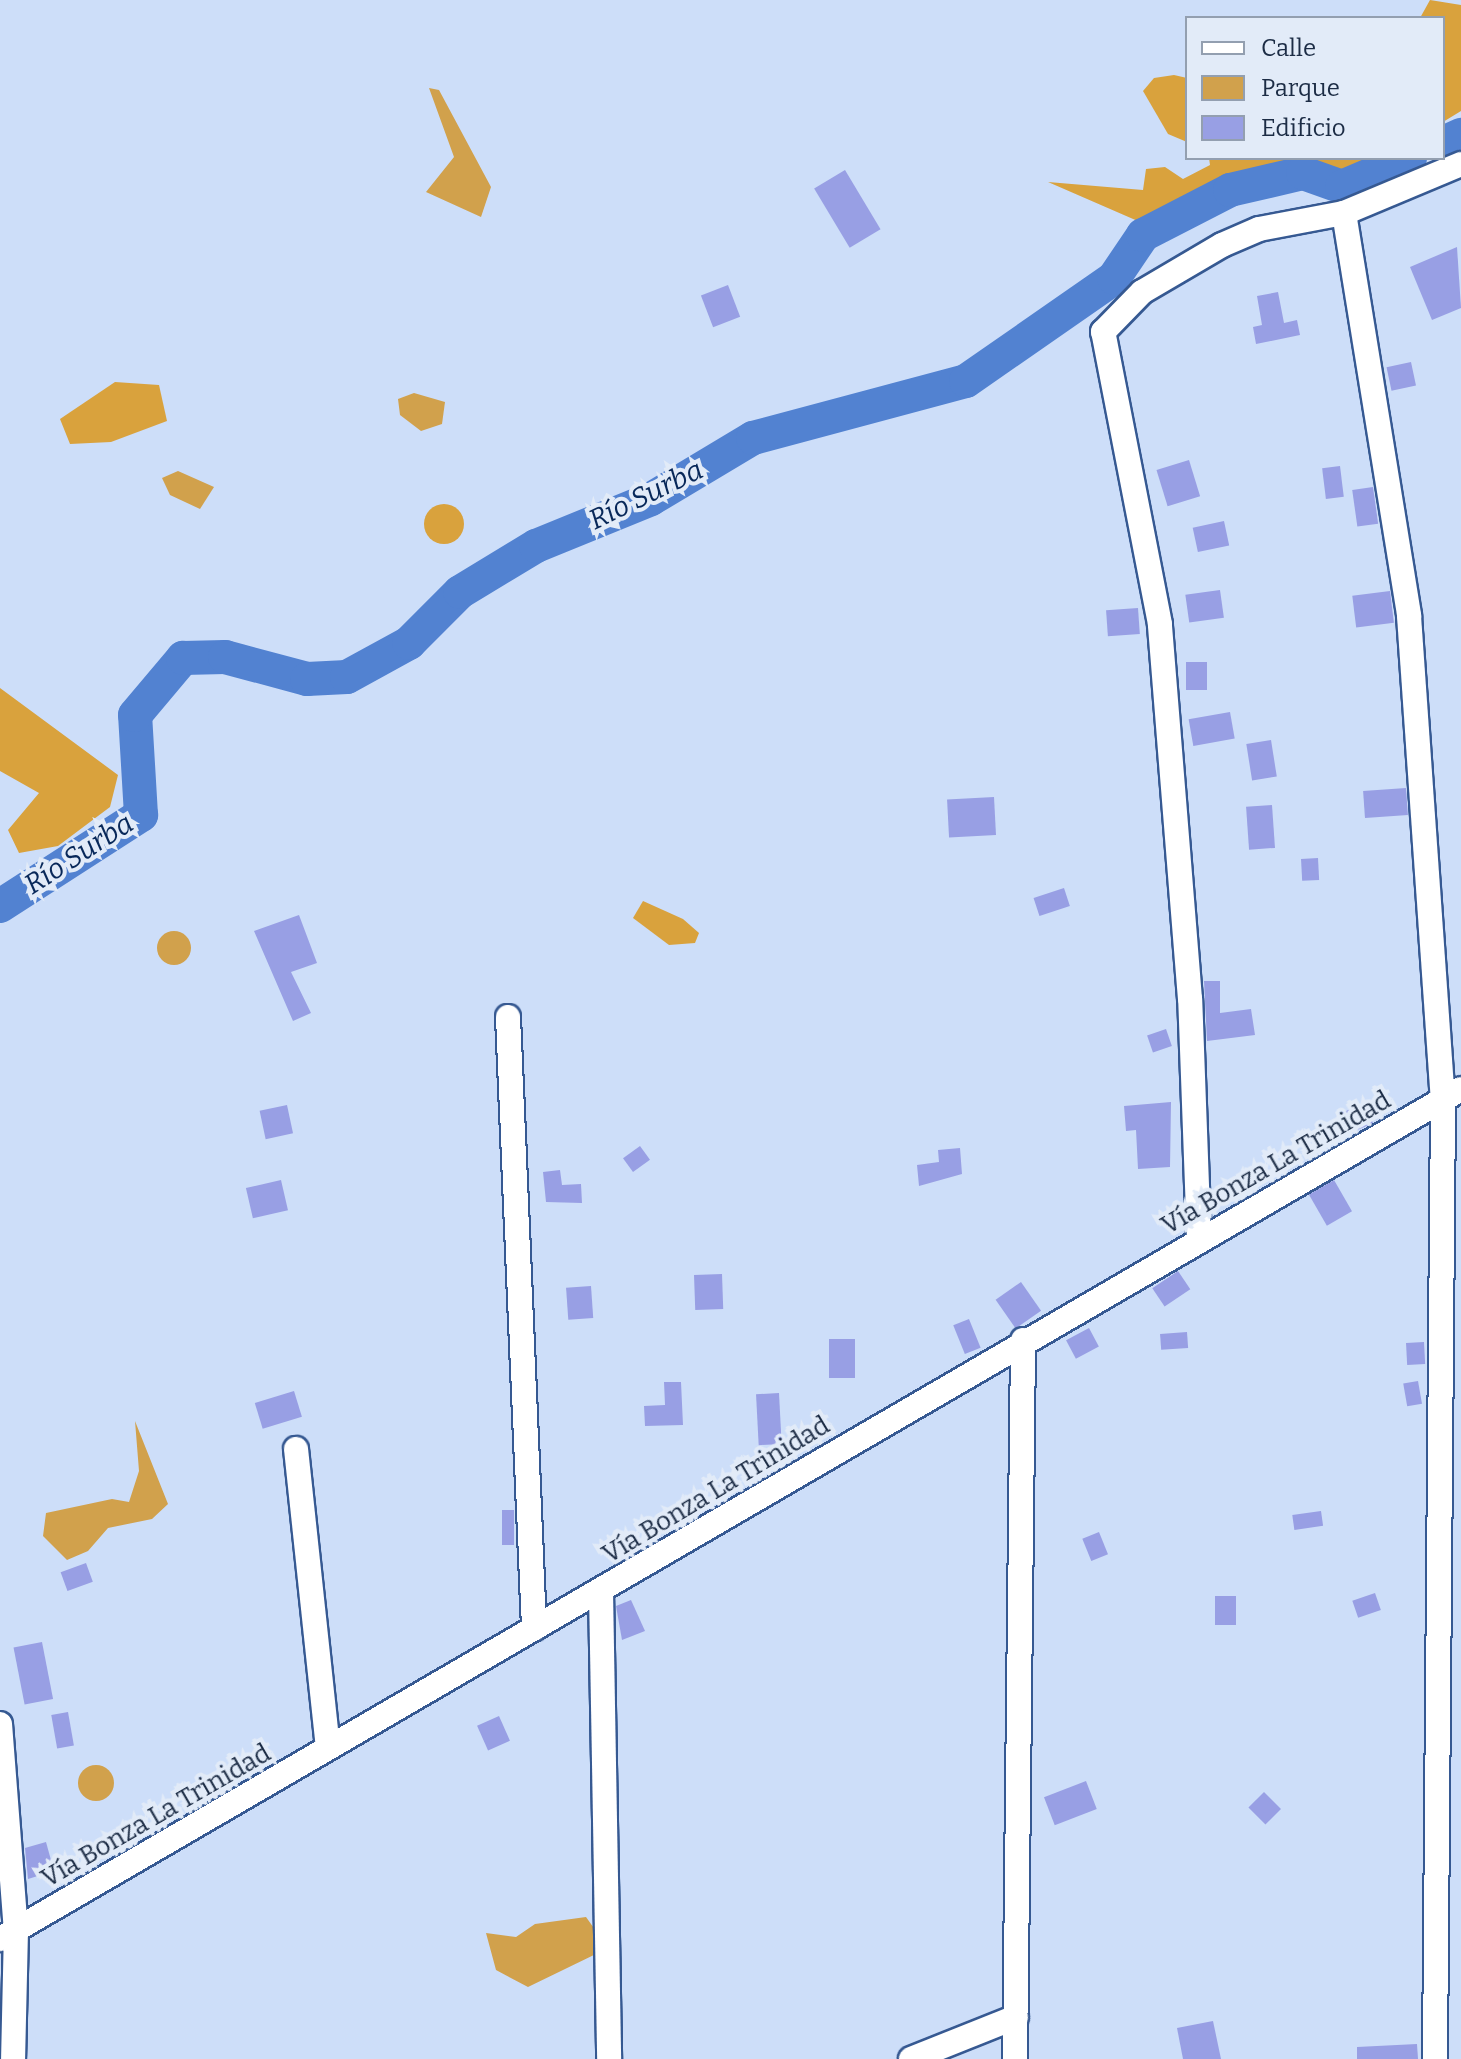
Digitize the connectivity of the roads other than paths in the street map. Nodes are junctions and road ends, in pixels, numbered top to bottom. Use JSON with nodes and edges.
{"nodes":[{"id":1,"x":1461,"y":164,"type":"edge"},
{"id":2,"x":1344,"y":213,"type":"junction"},
{"id":3,"x":508,"y":1017,"type":"dead end"},
{"id":4,"x":1452,"y":1095,"type":"edge"},
{"id":5,"x":1199,"y":1240,"type":"junction"},
{"id":6,"x":1023,"y":1340,"type":"junction"},
{"id":7,"x":296,"y":1449,"type":"dead end"},
{"id":8,"x":601,"y":1591,"type":"junction"},
{"id":9,"x":534,"y":1628,"type":"junction"},
{"id":10,"x":0,"y":1724,"type":"edge"},
{"id":11,"x":328,"y":1747,"type":"junction"},
{"id":12,"x":8,"y":1935,"type":"edge"},
{"id":13,"x":1016,"y":2017,"type":"junction"},
{"id":14,"x":13,"y":2059,"type":"edge"},
{"id":15,"x":609,"y":2059,"type":"edge"},
{"id":16,"x":911,"y":2059,"type":"edge"},
{"id":17,"x":1015,"y":2059,"type":"edge"},
{"id":18,"x":1435,"y":2059,"type":"edge"}],
"edges":[{"from":1,"to":2,"type":"street"},
{"from":2,"to":4,"type":"street"},
{"from":2,"to":5,"type":"street"},
{"from":3,"to":9,"type":"street"},
{"from":4,"to":5,"type":"street","name":"Vía Bonza La Trinidad"},
{"from":4,"to":18,"type":"street"},
{"from":5,"to":6,"type":"street","name":"Vía Bonza La Trinidad"},
{"from":6,"to":8,"type":"street","name":"Vía Bonza La Trinidad"},
{"from":6,"to":13,"type":"street"},
{"from":7,"to":11,"type":"street"},
{"from":8,"to":9,"type":"street","name":"Vía Bonza La Trinidad"},
{"from":8,"to":15,"type":"street"},
{"from":9,"to":11,"type":"street","name":"Vía Bonza La Trinidad"},
{"from":10,"to":12,"type":"street"},
{"from":11,"to":12,"type":"street","name":"Vía Bonza La Trinidad"},
{"from":12,"to":14,"type":"street"},
{"from":13,"to":16,"type":"street"},
{"from":13,"to":17,"type":"street"}]}
